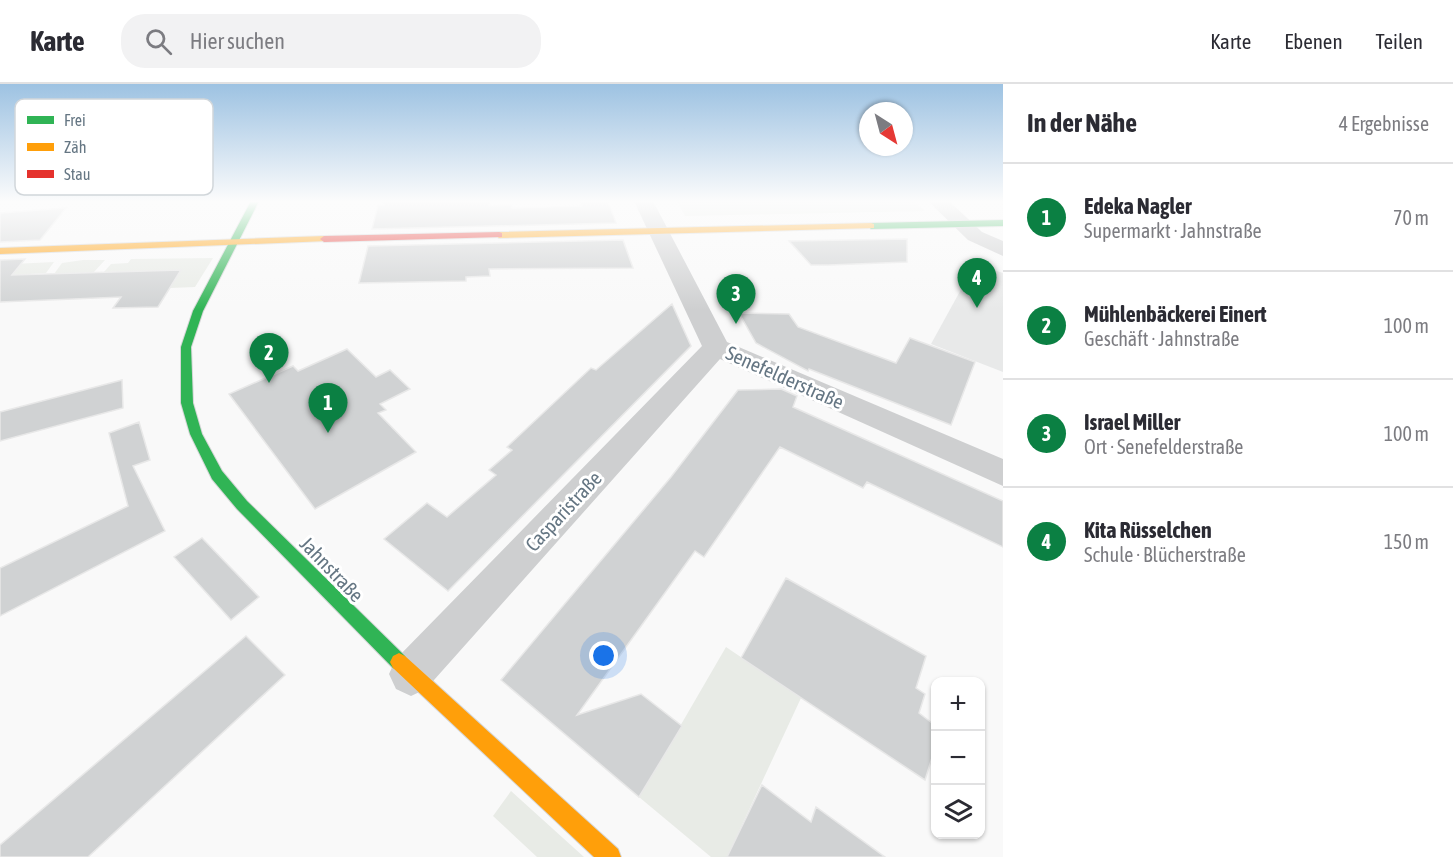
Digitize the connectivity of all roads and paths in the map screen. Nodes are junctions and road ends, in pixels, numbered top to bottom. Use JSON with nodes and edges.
{"nodes":[{"id":1,"x":239,"y":237,"type":"edge"},
{"id":2,"x":402,"y":237,"type":"edge"},
{"id":3,"x":660,"y":237,"type":"edge"},
{"id":4,"x":977,"y":237,"type":"edge"},
{"id":5,"x":237,"y":241,"type":"junction"},
{"id":6,"x":1003,"y":249,"type":"edge"},
{"id":7,"x":0,"y":251,"type":"edge"},
{"id":8,"x":716,"y":347,"type":"junction"},
{"id":9,"x":1003,"y":473,"type":"edge"},
{"id":10,"x":411,"y":674,"type":"junction"},
{"id":11,"x":610,"y":857,"type":"edge"}],
"edges":[{"from":1,"to":5,"type":"street","name":"Jahnstraße"},
{"from":2,"to":5,"type":"street"},
{"from":3,"to":8,"type":"street","name":"Senefelderstraße"},
{"from":4,"to":6,"type":"street"},
{"from":5,"to":7,"type":"street"},
{"from":5,"to":10,"type":"street","name":"Jahnstraße"},
{"from":8,"to":9,"type":"street","name":"Senefelderstraße"},
{"from":8,"to":10,"type":"street","name":"Casparistraße"},
{"from":10,"to":11,"type":"street","name":"Jahnstraße"}]}
